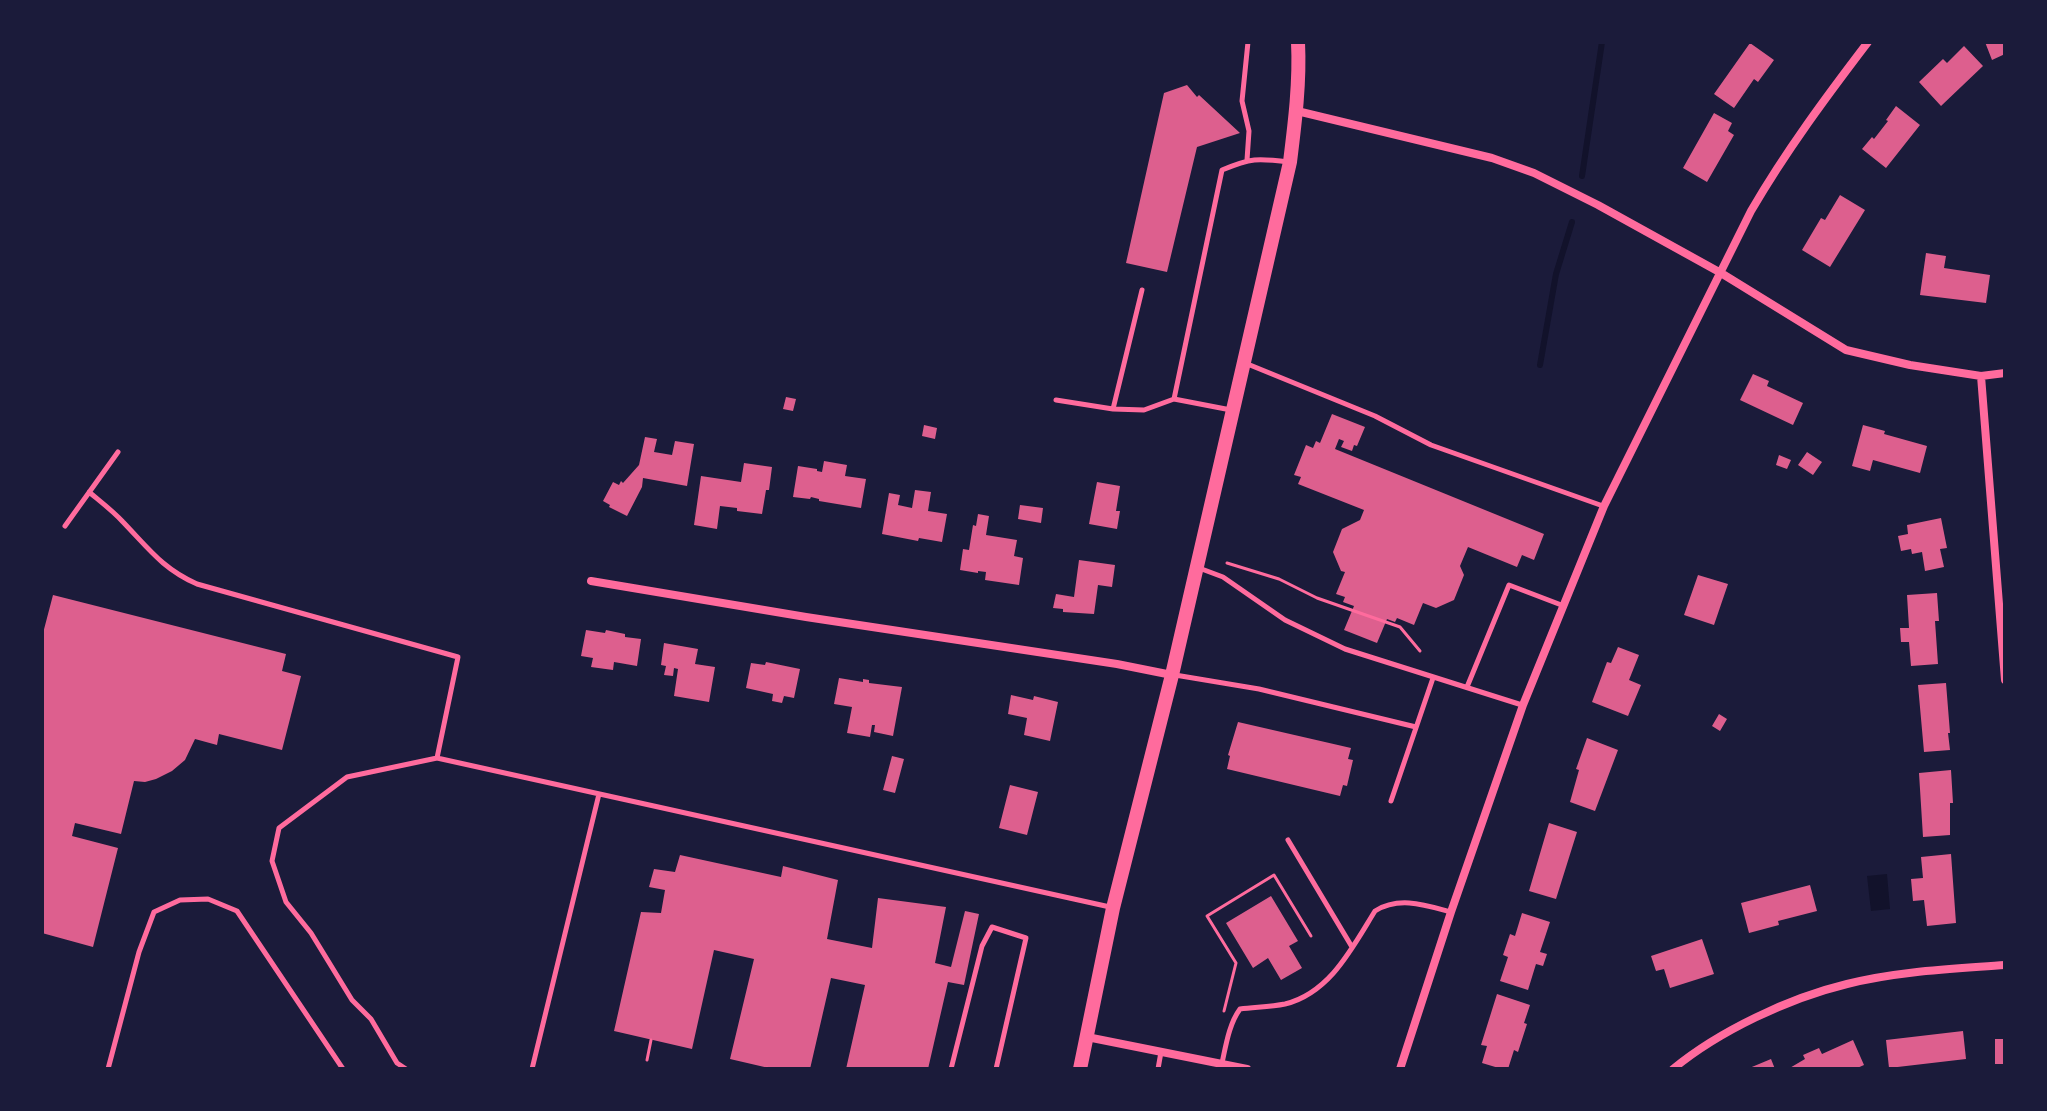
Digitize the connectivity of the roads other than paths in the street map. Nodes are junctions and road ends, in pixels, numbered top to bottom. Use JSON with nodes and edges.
{"nodes":[{"id":1,"x":1248,"y":42,"type":"edge"},
{"id":2,"x":1298,"y":42,"type":"edge"},
{"id":3,"x":1868,"y":42,"type":"edge"},
{"id":4,"x":1297,"y":111,"type":"junction"},
{"id":5,"x":1247,"y":160,"type":"junction"},
{"id":6,"x":1290,"y":162,"type":"junction"},
{"id":7,"x":1721,"y":273,"type":"junction"},
{"id":8,"x":1142,"y":290,"type":"dead end"},
{"id":9,"x":1244,"y":363,"type":"junction"},
{"id":10,"x":2005,"y":373,"type":"edge"},
{"id":11,"x":1981,"y":376,"type":"junction"},
{"id":12,"x":1174,"y":399,"type":"junction"},
{"id":13,"x":1056,"y":400,"type":"dead end"},
{"id":14,"x":1113,"y":409,"type":"junction"},
{"id":15,"x":1233,"y":410,"type":"junction"},
{"id":16,"x":118,"y":452,"type":"dead end"},
{"id":17,"x":89,"y":492,"type":"junction"},
{"id":18,"x":1604,"y":506,"type":"junction"},
{"id":19,"x":65,"y":526,"type":"dead end"},
{"id":20,"x":1198,"y":567,"type":"junction"},
{"id":21,"x":591,"y":581,"type":"dead end"},
{"id":22,"x":1564,"y":606,"type":"junction"},
{"id":23,"x":1172,"y":675,"type":"junction"},
{"id":24,"x":1433,"y":678,"type":"junction"},
{"id":25,"x":2005,"y":680,"type":"edge"},
{"id":26,"x":1467,"y":687,"type":"junction"},
{"id":27,"x":1523,"y":705,"type":"junction"},
{"id":28,"x":1416,"y":727,"type":"junction"},
{"id":29,"x":437,"y":758,"type":"junction"},
{"id":30,"x":599,"y":794,"type":"junction"},
{"id":31,"x":1391,"y":801,"type":"dead end"},
{"id":32,"x":1288,"y":840,"type":"dead end"},
{"id":33,"x":1113,"y":908,"type":"junction"},
{"id":34,"x":1451,"y":912,"type":"junction"},
{"id":35,"x":1352,"y":947,"type":"junction"},
{"id":36,"x":2005,"y":965,"type":"edge"},
{"id":37,"x":1087,"y":1037,"type":"junction"},
{"id":38,"x":1161,"y":1052,"type":"junction"},
{"id":39,"x":1222,"y":1064,"type":"junction"},
{"id":40,"x":108,"y":1069,"type":"edge"},
{"id":41,"x":343,"y":1069,"type":"edge"},
{"id":42,"x":406,"y":1069,"type":"edge"},
{"id":43,"x":532,"y":1069,"type":"edge"},
{"id":44,"x":951,"y":1069,"type":"edge"},
{"id":45,"x":996,"y":1069,"type":"edge"},
{"id":46,"x":1080,"y":1069,"type":"edge"},
{"id":47,"x":1158,"y":1069,"type":"edge"},
{"id":48,"x":1247,"y":1069,"type":"edge"},
{"id":49,"x":1400,"y":1069,"type":"edge"},
{"id":50,"x":1673,"y":1069,"type":"edge"}],
"edges":[{"from":1,"to":5,"type":"lane"},
{"from":2,"to":4,"type":"main road"},
{"from":3,"to":7,"type":"street"},
{"from":4,"to":6,"type":"main road"},
{"from":4,"to":7,"type":"street"},
{"from":5,"to":6,"type":"lane"},
{"from":5,"to":12,"type":"lane"},
{"from":6,"to":9,"type":"main road"},
{"from":7,"to":11,"type":"street"},
{"from":7,"to":18,"type":"street"},
{"from":8,"to":14,"type":"lane"},
{"from":9,"to":15,"type":"main road"},
{"from":9,"to":18,"type":"lane"},
{"from":10,"to":11,"type":"street"},
{"from":11,"to":25,"type":"street"},
{"from":12,"to":14,"type":"lane"},
{"from":12,"to":15,"type":"lane"},
{"from":13,"to":14,"type":"lane"},
{"from":15,"to":20,"type":"main road"},
{"from":16,"to":17,"type":"lane"},
{"from":17,"to":19,"type":"lane"},
{"from":17,"to":29,"type":"lane"},
{"from":18,"to":22,"type":"street"},
{"from":20,"to":23,"type":"main road"},
{"from":20,"to":24,"type":"lane"},
{"from":21,"to":23,"type":"street"},
{"from":22,"to":26,"type":"lane"},
{"from":22,"to":27,"type":"street"},
{"from":23,"to":28,"type":"lane"},
{"from":23,"to":33,"type":"main road"},
{"from":24,"to":26,"type":"lane"},
{"from":24,"to":28,"type":"lane"},
{"from":26,"to":27,"type":"lane"},
{"from":27,"to":34,"type":"street"},
{"from":28,"to":31,"type":"lane"},
{"from":29,"to":30,"type":"lane"},
{"from":29,"to":42,"type":"lane"},
{"from":30,"to":33,"type":"lane"},
{"from":30,"to":43,"type":"lane"},
{"from":32,"to":35,"type":"lane"},
{"from":33,"to":37,"type":"main road"},
{"from":34,"to":35,"type":"lane"},
{"from":34,"to":49,"type":"street"},
{"from":35,"to":39,"type":"lane"},
{"from":36,"to":50,"type":"street"},
{"from":37,"to":38,"type":"street"},
{"from":37,"to":46,"type":"main road"},
{"from":38,"to":39,"type":"street"},
{"from":38,"to":47,"type":"lane"},
{"from":39,"to":48,"type":"street"},
{"from":40,"to":41,"type":"lane"},
{"from":44,"to":45,"type":"lane"}]}
